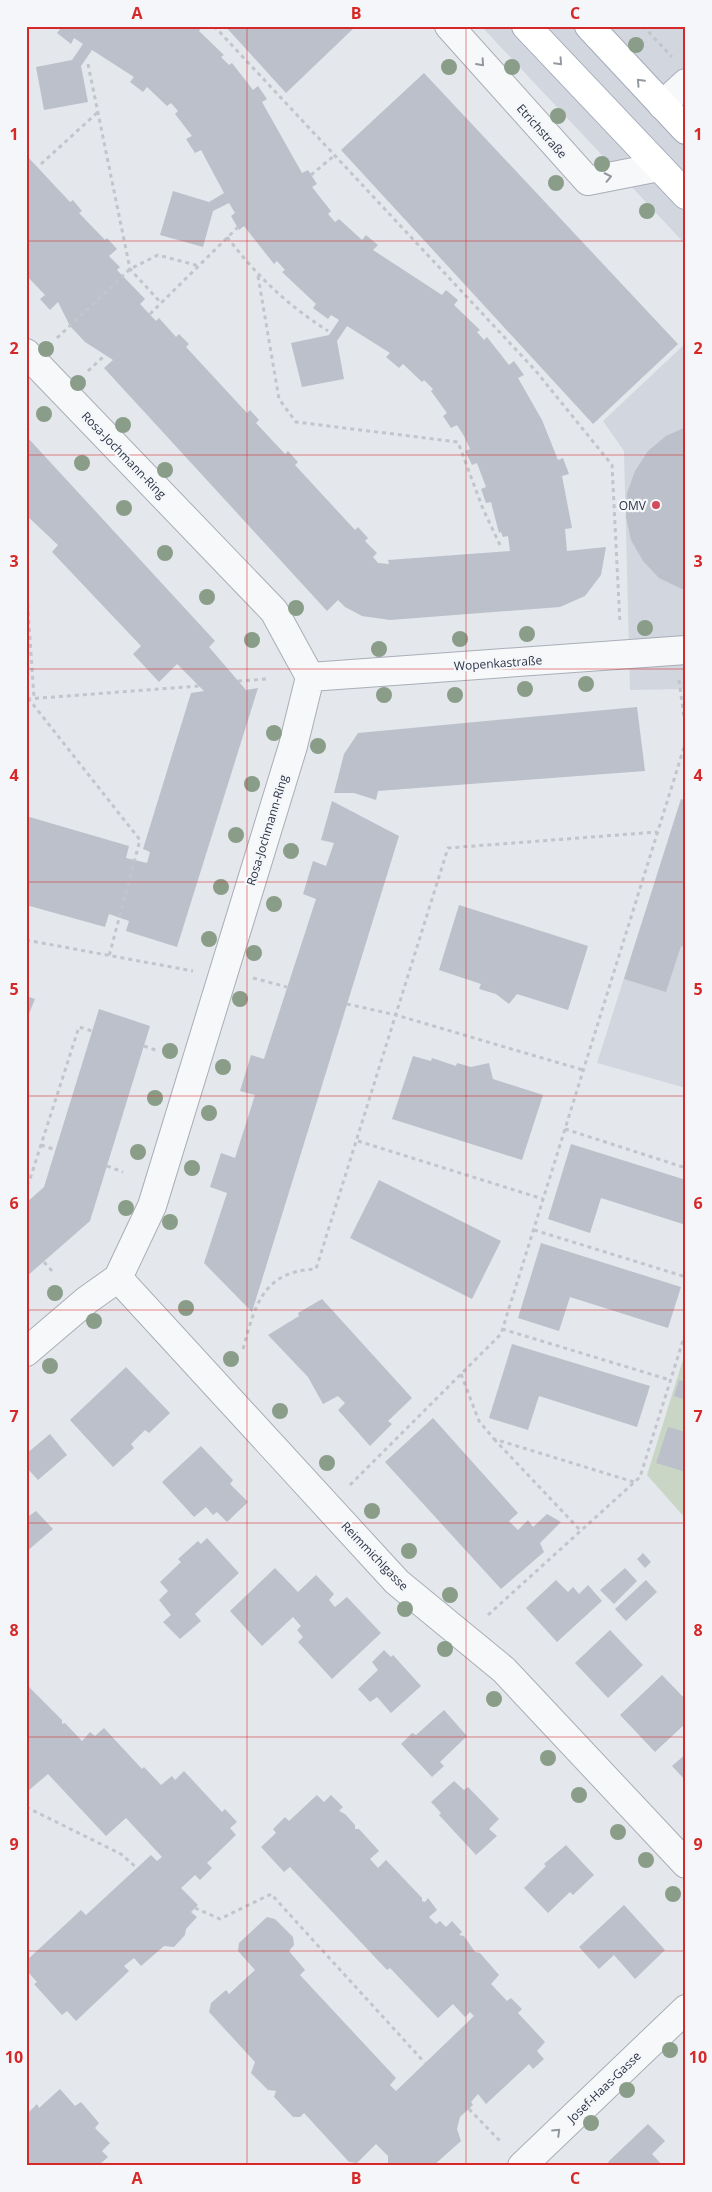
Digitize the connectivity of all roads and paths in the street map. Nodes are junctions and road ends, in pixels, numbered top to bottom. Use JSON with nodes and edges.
{"nodes":[{"id":1,"x":214,"y":26,"type":"edge"},
{"id":2,"x":449,"y":26,"type":"edge"},
{"id":3,"x":526,"y":26,"type":"edge"},
{"id":4,"x":589,"y":26,"type":"edge"},
{"id":5,"x":643,"y":26,"type":"edge"},
{"id":6,"x":674,"y":59,"type":"dead end"},
{"id":7,"x":88,"y":64,"type":"dead end"},
{"id":8,"x":686,"y":83,"type":"edge"},
{"id":9,"x":662,"y":104,"type":"junction"},
{"id":10,"x":98,"y":112,"type":"junction"},
{"id":11,"x":686,"y":130,"type":"edge"},
{"id":12,"x":335,"y":155,"type":"junction"},
{"id":13,"x":41,"y":164,"type":"dead end"},
{"id":14,"x":659,"y":166,"type":"junction"},
{"id":15,"x":311,"y":175,"type":"dead end"},
{"id":16,"x":686,"y":195,"type":"edge"},
{"id":17,"x":238,"y":227,"type":"dead end"},
{"id":18,"x":227,"y":237,"type":"junction"},
{"id":19,"x":199,"y":266,"type":"junction"},
{"id":20,"x":130,"y":269,"type":"junction"},
{"id":21,"x":258,"y":276,"type":"junction"},
{"id":22,"x":162,"y":303,"type":"junction"},
{"id":23,"x":150,"y":314,"type":"dead end"},
{"id":24,"x":328,"y":331,"type":"dead end"},
{"id":25,"x":57,"y":338,"type":"dead end"},
{"id":26,"x":26,"y":353,"type":"edge"},
{"id":27,"x":104,"y":356,"type":"dead end"},
{"id":28,"x":88,"y":371,"type":"dead end"},
{"id":29,"x":31,"y":426,"type":"dead end"},
{"id":30,"x":26,"y":431,"type":"edge"},
{"id":31,"x":500,"y":544,"type":"dead end"},
{"id":32,"x":26,"y":580,"type":"edge"},
{"id":33,"x":681,"y":650,"type":"edge"},
{"id":34,"x":622,"y":655,"type":"junction"},
{"id":35,"x":310,"y":677,"type":"junction"},
{"id":36,"x":267,"y":679,"type":"dead end"},
{"id":37,"x":238,"y":681,"type":"dead end"},
{"id":38,"x":198,"y":686,"type":"dead end"},
{"id":39,"x":34,"y":698,"type":"junction"},
{"id":40,"x":27,"y":699,"type":"edge"},
{"id":41,"x":686,"y":732,"type":"edge"},
{"id":42,"x":686,"y":741,"type":"edge"},
{"id":43,"x":658,"y":832,"type":"junction"},
{"id":44,"x":26,"y":940,"type":"edge"},
{"id":45,"x":109,"y":956,"type":"junction"},
{"id":46,"x":223,"y":971,"type":"junction"},
{"id":47,"x":347,"y":1004,"type":"dead end"},
{"id":48,"x":396,"y":1015,"type":"junction"},
{"id":49,"x":92,"y":1032,"type":"dead end"},
{"id":50,"x":144,"y":1046,"type":"dead end"},
{"id":51,"x":158,"y":1051,"type":"dead end"},
{"id":52,"x":583,"y":1070,"type":"junction"},
{"id":53,"x":565,"y":1129,"type":"junction"},
{"id":54,"x":358,"y":1140,"type":"junction"},
{"id":55,"x":41,"y":1145,"type":"junction"},
{"id":56,"x":56,"y":1150,"type":"dead end"},
{"id":57,"x":107,"y":1166,"type":"dead end"},
{"id":58,"x":686,"y":1168,"type":"edge"},
{"id":59,"x":123,"y":1172,"type":"dead end"},
{"id":60,"x":26,"y":1185,"type":"edge"},
{"id":61,"x":543,"y":1199,"type":"junction"},
{"id":62,"x":534,"y":1230,"type":"junction"},
{"id":63,"x":44,"y":1262,"type":"dead end"},
{"id":64,"x":52,"y":1272,"type":"dead end"},
{"id":65,"x":686,"y":1277,"type":"edge"},
{"id":66,"x":118,"y":1278,"type":"junction"},
{"id":67,"x":502,"y":1329,"type":"junction"},
{"id":68,"x":686,"y":1331,"type":"edge"},
{"id":69,"x":243,"y":1349,"type":"dead end"},
{"id":70,"x":26,"y":1352,"type":"edge"},
{"id":71,"x":461,"y":1374,"type":"junction"},
{"id":72,"x":670,"y":1380,"type":"junction"},
{"id":73,"x":494,"y":1439,"type":"junction"},
{"id":74,"x":634,"y":1482,"type":"junction"},
{"id":75,"x":328,"y":1507,"type":"junction"},
{"id":76,"x":581,"y":1531,"type":"junction"},
{"id":77,"x":488,"y":1615,"type":"dead end"},
{"id":78,"x":26,"y":1807,"type":"edge"},
{"id":79,"x":686,"y":1864,"type":"edge"},
{"id":80,"x":137,"y":1868,"type":"dead end"},
{"id":81,"x":195,"y":1908,"type":"dead end"},
{"id":82,"x":686,"y":2009,"type":"edge"},
{"id":83,"x":425,"y":2063,"type":"dead end"},
{"id":84,"x":470,"y":2109,"type":"dead end"},
{"id":85,"x":523,"y":2165,"type":"edge"}],
"edges":[{"from":1,"to":12,"type":"path"},
{"from":2,"to":14,"type":"street","name":"Etrichstraße","one_way":true},
{"from":3,"to":14,"type":"main road","one_way":true},
{"from":9,"to":4,"type":"main road","one_way":true},
{"from":5,"to":6,"type":"path"},
{"from":7,"to":10,"type":"path"},
{"from":8,"to":9,"type":"street"},
{"from":9,"to":11,"type":"main road"},
{"from":10,"to":13,"type":"path"},
{"from":10,"to":20,"type":"path"},
{"from":12,"to":15,"type":"path"},
{"from":12,"to":34,"type":"path"},
{"from":14,"to":16,"type":"main road"},
{"from":17,"to":18,"type":"path"},
{"from":18,"to":19,"type":"path"},
{"from":18,"to":21,"type":"path"},
{"from":19,"to":20,"type":"path"},
{"from":19,"to":22,"type":"path"},
{"from":20,"to":22,"type":"path"},
{"from":20,"to":25,"type":"path"},
{"from":21,"to":24,"type":"path"},
{"from":21,"to":31,"type":"path"},
{"from":22,"to":23,"type":"path"},
{"from":26,"to":35,"type":"street","name":"Rosa-Jochmann-Ring"},
{"from":27,"to":28,"type":"path"},
{"from":29,"to":30,"type":"path"},
{"from":32,"to":39,"type":"path"},
{"from":33,"to":34,"type":"street","name":"Wopenkastraße"},
{"from":33,"to":41,"type":"path"},
{"from":34,"to":35,"type":"street","name":"Wopenkastraße"},
{"from":35,"to":46,"type":"street","name":"Rosa-Jochmann-Ring"},
{"from":36,"to":37,"type":"path"},
{"from":38,"to":39,"type":"path"},
{"from":39,"to":40,"type":"path"},
{"from":40,"to":45,"type":"path"},
{"from":42,"to":43,"type":"path"},
{"from":43,"to":48,"type":"path"},
{"from":43,"to":52,"type":"path"},
{"from":44,"to":45,"type":"path"},
{"from":45,"to":46,"type":"path"},
{"from":46,"to":66,"type":"street","name":"Rosa-Jochmann-Ring"},
{"from":47,"to":48,"type":"path"},
{"from":48,"to":52,"type":"path"},
{"from":48,"to":54,"type":"path"},
{"from":49,"to":55,"type":"path"},
{"from":50,"to":51,"type":"path"},
{"from":52,"to":53,"type":"path"},
{"from":53,"to":58,"type":"path"},
{"from":53,"to":61,"type":"path"},
{"from":54,"to":61,"type":"path"},
{"from":54,"to":69,"type":"path"},
{"from":55,"to":56,"type":"path"},
{"from":55,"to":60,"type":"path"},
{"from":57,"to":59,"type":"path"},
{"from":61,"to":62,"type":"path"},
{"from":62,"to":65,"type":"path"},
{"from":62,"to":67,"type":"path"},
{"from":63,"to":64,"type":"path"},
{"from":66,"to":70,"type":"street","name":"Rosa-Jochmann-Ring"},
{"from":66,"to":75,"type":"street","name":"Reimmichlgasse"},
{"from":67,"to":71,"type":"path"},
{"from":67,"to":72,"type":"path"},
{"from":68,"to":72,"type":"path"},
{"from":71,"to":73,"type":"path"},
{"from":71,"to":75,"type":"path"},
{"from":72,"to":74,"type":"path"},
{"from":73,"to":74,"type":"path"},
{"from":73,"to":76,"type":"path"},
{"from":74,"to":76,"type":"path"},
{"from":75,"to":79,"type":"street","name":"Reimmichlgasse"},
{"from":76,"to":77,"type":"path"},
{"from":78,"to":80,"type":"path"},
{"from":81,"to":83,"type":"path"},
{"from":85,"to":82,"type":"street","name":"Josef-Haas-Gasse","one_way":true},
{"from":84,"to":85,"type":"path"}]}
